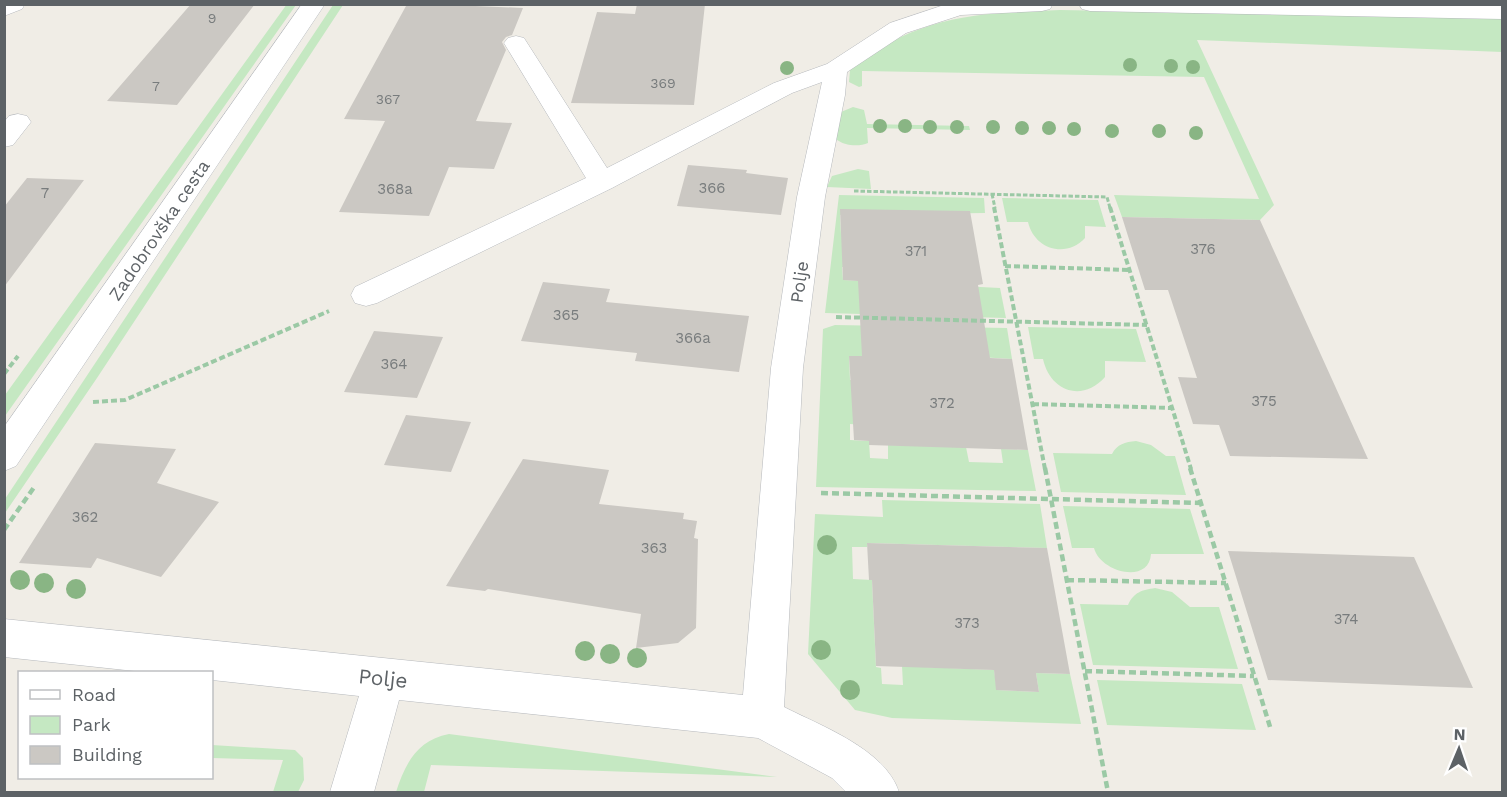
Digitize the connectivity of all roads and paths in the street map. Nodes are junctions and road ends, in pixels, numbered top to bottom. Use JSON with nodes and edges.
{"nodes":[{"id":1,"x":14,"y":4,"type":"edge"},
{"id":2,"x":314,"y":4,"type":"edge"},
{"id":3,"x":1042,"y":4,"type":"edge"},
{"id":4,"x":1090,"y":4,"type":"edge"},
{"id":5,"x":4,"y":9,"type":"edge"},
{"id":6,"x":1503,"y":12,"type":"edge"},
{"id":7,"x":516,"y":43,"type":"dead end"},
{"id":8,"x":835,"y":69,"type":"junction"},
{"id":9,"x":602,"y":182,"type":"junction"},
{"id":10,"x":844,"y":191,"type":"dead end"},
{"id":11,"x":992,"y":194,"type":"junction"},
{"id":12,"x":1005,"y":267,"type":"junction"},
{"id":13,"x":1130,"y":270,"type":"junction"},
{"id":14,"x":366,"y":295,"type":"joint"},
{"id":15,"x":829,"y":316,"type":"dead end"},
{"id":16,"x":1017,"y":321,"type":"junction"},
{"id":17,"x":1146,"y":325,"type":"junction"},
{"id":18,"x":93,"y":402,"type":"dead end"},
{"id":19,"x":1033,"y":405,"type":"junction"},
{"id":20,"x":1172,"y":408,"type":"junction"},
{"id":21,"x":4,"y":456,"type":"edge"},
{"id":22,"x":817,"y":493,"type":"dead end"},
{"id":23,"x":1051,"y":498,"type":"junction"},
{"id":24,"x":1201,"y":503,"type":"junction"},
{"id":25,"x":1067,"y":580,"type":"junction"},
{"id":26,"x":1226,"y":583,"type":"junction"},
{"id":27,"x":4,"y":638,"type":"edge"},
{"id":28,"x":1085,"y":671,"type":"junction"},
{"id":29,"x":1254,"y":676,"type":"junction"},
{"id":30,"x":384,"y":678,"type":"junction"},
{"id":31,"x":762,"y":718,"type":"junction"},
{"id":32,"x":1272,"y":730,"type":"dead end"},
{"id":33,"x":352,"y":792,"type":"edge"},
{"id":34,"x":878,"y":792,"type":"edge"},
{"id":35,"x":1108,"y":792,"type":"edge"}],
"edges":[{"from":1,"to":5,"type":"street"},
{"from":2,"to":21,"type":"street","name":"Zadobrovška cesta"},
{"from":3,"to":8,"type":"street"},
{"from":4,"to":6,"type":"street"},
{"from":7,"to":9,"type":"street"},
{"from":8,"to":9,"type":"street"},
{"from":8,"to":31,"type":"street","name":"Polje"},
{"from":9,"to":14,"type":"street"},
{"from":10,"to":11,"type":"path"},
{"from":11,"to":12,"type":"path"},
{"from":11,"to":13,"type":"path"},
{"from":12,"to":13,"type":"path"},
{"from":12,"to":16,"type":"path"},
{"from":13,"to":17,"type":"path"},
{"from":14,"to":18,"type":"path"},
{"from":15,"to":16,"type":"path"},
{"from":16,"to":17,"type":"path"},
{"from":16,"to":19,"type":"path"},
{"from":17,"to":20,"type":"path"},
{"from":19,"to":20,"type":"path"},
{"from":19,"to":23,"type":"path"},
{"from":20,"to":24,"type":"path"},
{"from":22,"to":23,"type":"path"},
{"from":23,"to":24,"type":"path"},
{"from":23,"to":25,"type":"path"},
{"from":24,"to":26,"type":"path"},
{"from":25,"to":26,"type":"path"},
{"from":25,"to":28,"type":"path"},
{"from":26,"to":29,"type":"path"},
{"from":27,"to":30,"type":"street","name":"Polje"},
{"from":28,"to":29,"type":"path"},
{"from":28,"to":35,"type":"path"},
{"from":29,"to":32,"type":"path"},
{"from":30,"to":31,"type":"street","name":"Polje"},
{"from":30,"to":33,"type":"street"},
{"from":31,"to":34,"type":"street","name":"Polje"}]}
